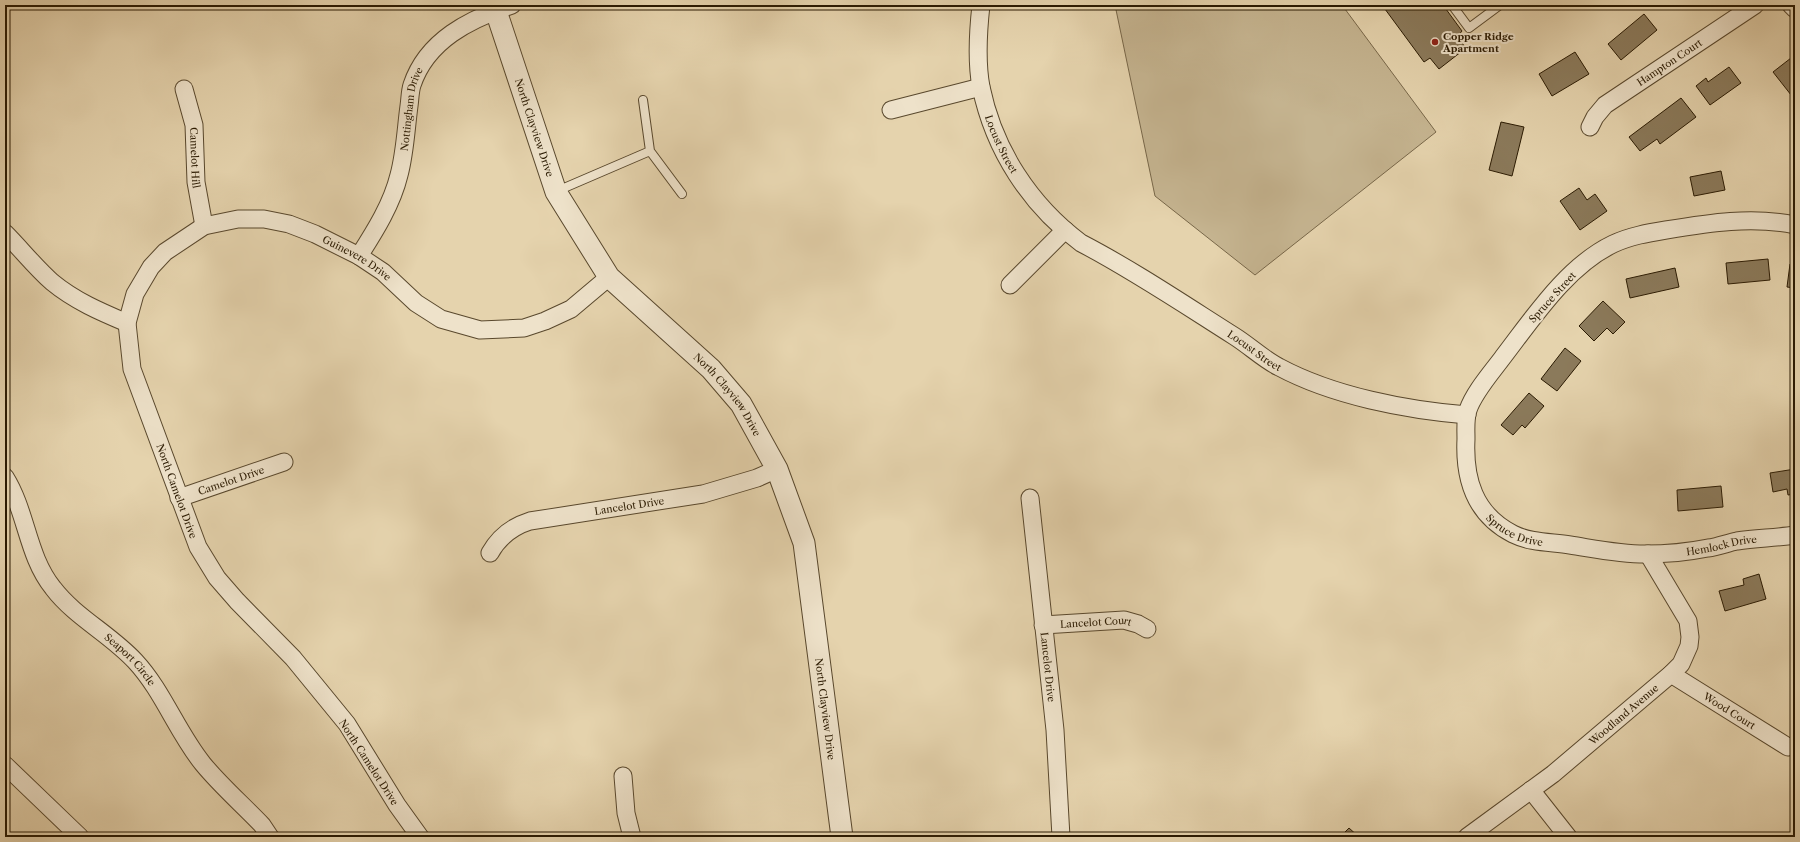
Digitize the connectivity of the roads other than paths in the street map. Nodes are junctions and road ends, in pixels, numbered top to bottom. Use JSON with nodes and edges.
{"nodes":[{"id":1,"x":981,"y":5,"type":"edge"},
{"id":2,"x":1452,"y":5,"type":"edge"},
{"id":3,"x":1500,"y":5,"type":"edge"},
{"id":4,"x":1755,"y":5,"type":"edge"},
{"id":5,"x":1791,"y":5,"type":"edge"},
{"id":6,"x":501,"y":7,"type":"edge"},
{"id":7,"x":1795,"y":9,"type":"edge"},
{"id":8,"x":981,"y":87,"type":"junction"},
{"id":9,"x":184,"y":89,"type":"dead end"},
{"id":10,"x":643,"y":100,"type":"dead end"},
{"id":11,"x":891,"y":110,"type":"dead end"},
{"id":12,"x":1590,"y":128,"type":"dead end"},
{"id":13,"x":650,"y":151,"type":"junction"},
{"id":14,"x":556,"y":192,"type":"junction"},
{"id":15,"x":682,"y":194,"type":"dead end"},
{"id":16,"x":1795,"y":225,"type":"edge"},
{"id":17,"x":204,"y":226,"type":"junction"},
{"id":18,"x":1065,"y":230,"type":"junction"},
{"id":19,"x":5,"y":233,"type":"edge"},
{"id":20,"x":359,"y":256,"type":"junction"},
{"id":21,"x":609,"y":277,"type":"junction"},
{"id":22,"x":1010,"y":285,"type":"dead end"},
{"id":23,"x":127,"y":323,"type":"junction"},
{"id":24,"x":1467,"y":415,"type":"junction"},
{"id":25,"x":284,"y":462,"type":"dead end"},
{"id":26,"x":778,"y":469,"type":"junction"},
{"id":27,"x":5,"y":477,"type":"edge"},
{"id":28,"x":179,"y":498,"type":"junction"},
{"id":29,"x":1030,"y":498,"type":"dead end"},
{"id":30,"x":1795,"y":535,"type":"edge"},
{"id":31,"x":490,"y":553,"type":"dead end"},
{"id":32,"x":1648,"y":554,"type":"junction"},
{"id":33,"x":1043,"y":625,"type":"junction"},
{"id":34,"x":1147,"y":629,"type":"dead end"},
{"id":35,"x":1671,"y":674,"type":"junction"},
{"id":36,"x":1788,"y":747,"type":"dead end"},
{"id":37,"x":5,"y":765,"type":"edge"},
{"id":38,"x":623,"y":776,"type":"dead end"},
{"id":39,"x":1531,"y":790,"type":"junction"},
{"id":40,"x":80,"y":837,"type":"edge"},
{"id":41,"x":270,"y":837,"type":"edge"},
{"id":42,"x":420,"y":837,"type":"edge"},
{"id":43,"x":632,"y":837,"type":"edge"},
{"id":44,"x":842,"y":837,"type":"edge"},
{"id":45,"x":1061,"y":837,"type":"edge"},
{"id":46,"x":1467,"y":837,"type":"edge"},
{"id":47,"x":1568,"y":837,"type":"edge"}],
"edges":[{"from":1,"to":8,"type":"street","name":"Locust Street"},
{"from":2,"to":3,"type":"lane"},
{"from":4,"to":12,"type":"street","name":"Hampton Court"},
{"from":5,"to":7,"type":"street"},
{"from":6,"to":14,"type":"street","name":"North Clayview Drive"},
{"from":6,"to":20,"type":"street","name":"Nottingham Drive"},
{"from":8,"to":11,"type":"street"},
{"from":8,"to":18,"type":"street","name":"Locust Street"},
{"from":9,"to":17,"type":"street","name":"Camelot Hill"},
{"from":10,"to":13,"type":"lane"},
{"from":13,"to":14,"type":"lane"},
{"from":13,"to":15,"type":"lane"},
{"from":14,"to":21,"type":"street","name":"North Clayview Drive"},
{"from":16,"to":24,"type":"street","name":"Spruce Street"},
{"from":17,"to":20,"type":"street","name":"Guinevere Drive"},
{"from":17,"to":23,"type":"street","name":"Guinevere Drive"},
{"from":18,"to":22,"type":"street"},
{"from":18,"to":24,"type":"street","name":"Locust Street"},
{"from":19,"to":23,"type":"street"},
{"from":20,"to":21,"type":"street","name":"Guinevere Drive"},
{"from":21,"to":26,"type":"street","name":"North Clayview Drive"},
{"from":23,"to":28,"type":"street","name":"North Camelot Drive"},
{"from":24,"to":32,"type":"street","name":"Spruce Drive"},
{"from":25,"to":28,"type":"street","name":"Camelot Drive"},
{"from":26,"to":31,"type":"street","name":"Lancelot Drive"},
{"from":26,"to":44,"type":"street","name":"North Clayview Drive"},
{"from":27,"to":41,"type":"street","name":"Seaport Circle"},
{"from":28,"to":42,"type":"street","name":"North Camelot Drive"},
{"from":29,"to":33,"type":"street","name":"Lancelot Drive"},
{"from":30,"to":32,"type":"street","name":"Hemlock Drive"},
{"from":32,"to":35,"type":"street","name":"Woodland Avenue"},
{"from":33,"to":34,"type":"street","name":"Lancelot Court"},
{"from":33,"to":45,"type":"street","name":"Lancelot Drive"},
{"from":35,"to":36,"type":"street","name":"Wood Court"},
{"from":35,"to":39,"type":"street","name":"Woodland Avenue"},
{"from":37,"to":40,"type":"street"},
{"from":38,"to":43,"type":"street"},
{"from":39,"to":46,"type":"street","name":"Woodland Avenue"},
{"from":39,"to":47,"type":"street"}]}
